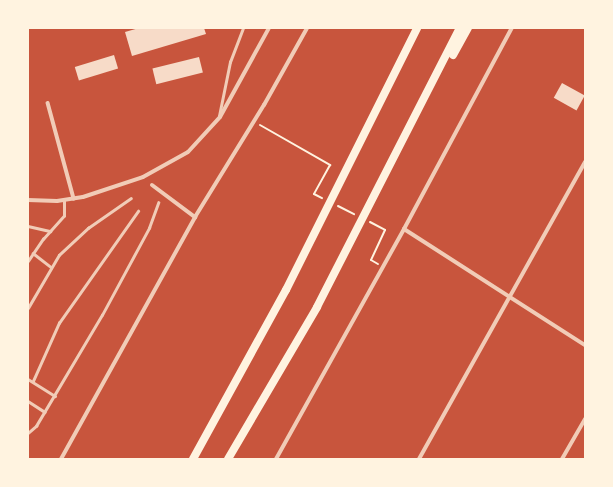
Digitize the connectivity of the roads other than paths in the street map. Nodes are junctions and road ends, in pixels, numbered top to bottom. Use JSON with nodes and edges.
{"nodes":[{"id":1,"x":243,"y":28,"type":"edge"},
{"id":2,"x":269,"y":28,"type":"edge"},
{"id":3,"x":307,"y":28,"type":"edge"},
{"id":4,"x":411,"y":28,"type":"edge"},
{"id":5,"x":417,"y":28,"type":"edge"},
{"id":6,"x":460,"y":28,"type":"edge"},
{"id":7,"x":468,"y":28,"type":"edge"},
{"id":8,"x":512,"y":28,"type":"edge"},
{"id":9,"x":384,"y":93,"type":"junction"},
{"id":10,"x":48,"y":103,"type":"dead end"},
{"id":11,"x":421,"y":109,"type":"junction"},
{"id":12,"x":218,"y":119,"type":"junction"},
{"id":13,"x":585,"y":162,"type":"edge"},
{"id":14,"x":152,"y":185,"type":"dead end"},
{"id":15,"x":74,"y":198,"type":"junction"},
{"id":16,"x":131,"y":198,"type":"dead end"},
{"id":17,"x":28,"y":200,"type":"edge"},
{"id":18,"x":64,"y":200,"type":"junction"},
{"id":19,"x":158,"y":203,"type":"dead end"},
{"id":20,"x":138,"y":210,"type":"dead end"},
{"id":21,"x":195,"y":217,"type":"junction"},
{"id":22,"x":28,"y":226,"type":"edge"},
{"id":23,"x":404,"y":229,"type":"junction"},
{"id":24,"x":51,"y":231,"type":"junction"},
{"id":25,"x":33,"y":253,"type":"junction"},
{"id":26,"x":28,"y":261,"type":"edge"},
{"id":27,"x":52,"y":267,"type":"junction"},
{"id":28,"x":511,"y":297,"type":"junction"},
{"id":29,"x":28,"y":308,"type":"edge"},
{"id":30,"x":585,"y":345,"type":"edge"},
{"id":31,"x":28,"y":378,"type":"edge"},
{"id":32,"x":33,"y":381,"type":"junction"},
{"id":33,"x":55,"y":396,"type":"junction"},
{"id":34,"x":28,"y":401,"type":"edge"},
{"id":35,"x":45,"y":412,"type":"junction"},
{"id":36,"x":585,"y":419,"type":"edge"},
{"id":37,"x":28,"y":433,"type":"edge"},
{"id":38,"x":61,"y":459,"type":"edge"},
{"id":39,"x":193,"y":459,"type":"edge"},
{"id":40,"x":228,"y":459,"type":"edge"},
{"id":41,"x":276,"y":459,"type":"edge"},
{"id":42,"x":419,"y":459,"type":"edge"},
{"id":43,"x":562,"y":459,"type":"edge"}],
"edges":[{"from":1,"to":12,"type":"lane"},
{"from":2,"to":12,"type":"street"},
{"from":3,"to":21,"type":"street"},
{"from":4,"to":9,"type":"highway"},
{"from":5,"to":9,"type":"highway"},
{"from":6,"to":11,"type":"highway"},
{"from":7,"to":11,"type":"highway"},
{"from":8,"to":23,"type":"street"},
{"from":9,"to":39,"type":"highway"},
{"from":10,"to":15,"type":"street"},
{"from":11,"to":40,"type":"highway"},
{"from":12,"to":15,"type":"street"},
{"from":13,"to":28,"type":"street"},
{"from":14,"to":21,"type":"street"},
{"from":15,"to":18,"type":"street"},
{"from":16,"to":27,"type":"lane"},
{"from":17,"to":18,"type":"street"},
{"from":18,"to":24,"type":"lane"},
{"from":19,"to":33,"type":"lane"},
{"from":20,"to":32,"type":"lane"},
{"from":21,"to":38,"type":"street"},
{"from":22,"to":24,"type":"lane"},
{"from":23,"to":28,"type":"street"},
{"from":23,"to":41,"type":"street"},
{"from":24,"to":25,"type":"lane"},
{"from":25,"to":26,"type":"lane"},
{"from":25,"to":27,"type":"lane"},
{"from":27,"to":29,"type":"lane"},
{"from":28,"to":30,"type":"street"},
{"from":28,"to":42,"type":"street"},
{"from":31,"to":32,"type":"lane"},
{"from":32,"to":33,"type":"lane"},
{"from":33,"to":35,"type":"lane"},
{"from":34,"to":35,"type":"lane"},
{"from":35,"to":37,"type":"lane"},
{"from":36,"to":43,"type":"street"}]}
